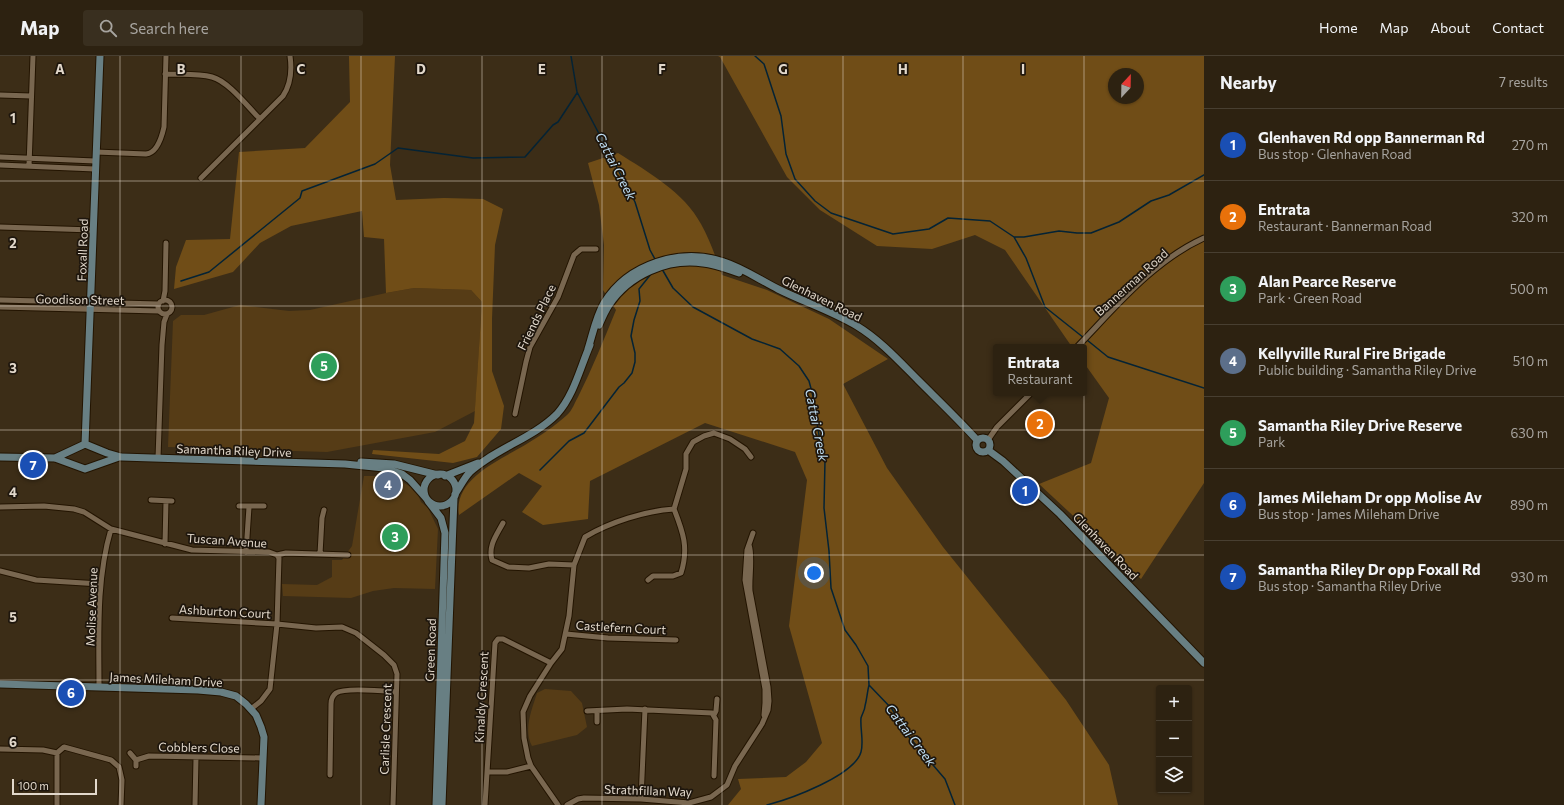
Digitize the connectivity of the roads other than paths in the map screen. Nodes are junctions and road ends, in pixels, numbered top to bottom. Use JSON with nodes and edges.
{"nodes":[{"id":1,"x":33,"y":56,"type":"edge"},
{"id":2,"x":100,"y":56,"type":"edge"},
{"id":3,"x":166,"y":56,"type":"edge"},
{"id":4,"x":290,"y":56,"type":"edge"},
{"id":5,"x":166,"y":74,"type":"junction"},
{"id":6,"x":0,"y":95,"type":"edge"},
{"id":7,"x":31,"y":96,"type":"junction"},
{"id":8,"x":260,"y":120,"type":"junction"},
{"id":9,"x":96,"y":152,"type":"junction"},
{"id":10,"x":0,"y":157,"type":"edge"},
{"id":11,"x":29,"y":158,"type":"junction"},
{"id":12,"x":95,"y":161,"type":"junction"},
{"id":13,"x":0,"y":164,"type":"edge"},
{"id":14,"x":29,"y":166,"type":"junction"},
{"id":15,"x":95,"y":169,"type":"junction"},
{"id":16,"x":201,"y":178,"type":"dead end"},
{"id":17,"x":0,"y":227,"type":"edge"},
{"id":18,"x":93,"y":230,"type":"junction"},
{"id":19,"x":1204,"y":238,"type":"edge"},
{"id":20,"x":166,"y":243,"type":"dead end"},
{"id":21,"x":596,"y":249,"type":"dead end"},
{"id":22,"x":0,"y":300,"type":"edge"},
{"id":23,"x":163,"y":302,"type":"junction"},
{"id":24,"x":91,"y":305,"type":"junction"},
{"id":25,"x":0,"y":307,"type":"edge"},
{"id":26,"x":163,"y":313,"type":"junction"},
{"id":27,"x":1080,"y":344,"type":"edge"},
{"id":28,"x":1028,"y":396,"type":"edge"},
{"id":29,"x":515,"y":414,"type":"dead end"},
{"id":30,"x":977,"y":440,"type":"junction"},
{"id":31,"x":988,"y":440,"type":"junction"},
{"id":32,"x":85,"y":444,"type":"junction"},
{"id":33,"x":95,"y":448,"type":"junction"},
{"id":34,"x":76,"y":449,"type":"junction"},
{"id":35,"x":988,"y":450,"type":"junction"},
{"id":36,"x":0,"y":457,"type":"edge"},
{"id":37,"x":121,"y":457,"type":"junction"},
{"id":38,"x":751,"y":457,"type":"dead end"},
{"id":39,"x":55,"y":458,"type":"junction"},
{"id":40,"x":158,"y":458,"type":"junction"},
{"id":41,"x":486,"y":461,"type":"junction"},
{"id":42,"x":345,"y":464,"type":"junction"},
{"id":43,"x":77,"y":466,"type":"junction"},
{"id":44,"x":93,"y":467,"type":"junction"},
{"id":45,"x":442,"y":475,"type":"junction"},
{"id":46,"x":454,"y":496,"type":"junction"},
{"id":47,"x":427,"y":499,"type":"junction"},
{"id":48,"x":150,"y":500,"type":"dead end"},
{"id":49,"x":238,"y":506,"type":"dead end"},
{"id":50,"x":264,"y":506,"type":"dead end"},
{"id":51,"x":0,"y":507,"type":"edge"},
{"id":52,"x":249,"y":507,"type":"junction"},
{"id":53,"x":674,"y":509,"type":"junction"},
{"id":54,"x":324,"y":510,"type":"dead end"},
{"id":55,"x":503,"y":523,"type":"dead end"},
{"id":56,"x":111,"y":529,"type":"junction"},
{"id":57,"x":753,"y":533,"type":"dead end"},
{"id":58,"x":165,"y":544,"type":"junction"},
{"id":59,"x":246,"y":552,"type":"junction"},
{"id":60,"x":320,"y":554,"type":"junction"},
{"id":61,"x":276,"y":555,"type":"junction"},
{"id":62,"x":348,"y":555,"type":"dead end"},
{"id":63,"x":574,"y":565,"type":"junction"},
{"id":64,"x":0,"y":571,"type":"edge"},
{"id":65,"x":648,"y":580,"type":"dead end"},
{"id":66,"x":100,"y":584,"type":"junction"},
{"id":67,"x":172,"y":618,"type":"dead end"},
{"id":68,"x":276,"y":624,"type":"junction"},
{"id":69,"x":566,"y":634,"type":"junction"},
{"id":70,"x":676,"y":640,"type":"dead end"},
{"id":71,"x":551,"y":663,"type":"junction"},
{"id":72,"x":1204,"y":663,"type":"edge"},
{"id":73,"x":0,"y":684,"type":"edge"},
{"id":74,"x":99,"y":687,"type":"junction"},
{"id":75,"x":396,"y":692,"type":"junction"},
{"id":76,"x":717,"y":698,"type":"dead end"},
{"id":77,"x":251,"y":709,"type":"junction"},
{"id":78,"x":645,"y":709,"type":"junction"},
{"id":79,"x":597,"y":710,"type":"junction"},
{"id":80,"x":587,"y":711,"type":"dead end"},
{"id":81,"x":714,"y":715,"type":"junction"},
{"id":82,"x":597,"y":722,"type":"dead end"},
{"id":83,"x":0,"y":749,"type":"edge"},
{"id":84,"x":57,"y":753,"type":"junction"},
{"id":85,"x":130,"y":753,"type":"dead end"},
{"id":86,"x":196,"y":758,"type":"junction"},
{"id":87,"x":263,"y":758,"type":"junction"},
{"id":88,"x":136,"y":760,"type":"junction"},
{"id":89,"x":136,"y":766,"type":"dead end"},
{"id":90,"x":531,"y":766,"type":"junction"},
{"id":91,"x":487,"y":772,"type":"junction"},
{"id":92,"x":330,"y":775,"type":"dead end"},
{"id":93,"x":714,"y":776,"type":"dead end"},
{"id":94,"x":641,"y":799,"type":"junction"},
{"id":95,"x":57,"y":805,"type":"edge"},
{"id":96,"x":121,"y":805,"type":"edge"},
{"id":97,"x":195,"y":805,"type":"edge"},
{"id":98,"x":261,"y":805,"type":"edge"},
{"id":99,"x":393,"y":805,"type":"edge"},
{"id":100,"x":436,"y":805,"type":"edge"},
{"id":101,"x":442,"y":805,"type":"edge"},
{"id":102,"x":485,"y":805,"type":"edge"},
{"id":103,"x":558,"y":805,"type":"edge"},
{"id":104,"x":568,"y":805,"type":"edge"}],
"edges":[{"from":1,"to":7,"type":"street"},
{"from":2,"to":9,"type":"main road","name":"Foxall Road"},
{"from":3,"to":5,"type":"street"},
{"from":4,"to":8,"type":"street"},
{"from":5,"to":8,"type":"street"},
{"from":5,"to":9,"type":"street"},
{"from":6,"to":7,"type":"street"},
{"from":7,"to":11,"type":"street"},
{"from":8,"to":16,"type":"street"},
{"from":9,"to":12,"type":"main road","name":"Foxall Road"},
{"from":10,"to":11,"type":"street"},
{"from":11,"to":12,"type":"street"},
{"from":11,"to":14,"type":"street"},
{"from":12,"to":15,"type":"main road","name":"Foxall Road"},
{"from":13,"to":14,"type":"street"},
{"from":14,"to":15,"type":"street"},
{"from":15,"to":18,"type":"main road","name":"Foxall Road"},
{"from":17,"to":18,"type":"street"},
{"from":18,"to":24,"type":"main road","name":"Foxall Road"},
{"from":19,"to":27,"type":"street","name":"Bannerman Road"},
{"from":20,"to":23,"type":"street"},
{"from":21,"to":29,"type":"street","name":"Friends Place"},
{"from":22,"to":24,"type":"street","name":"Goodison Street"},
{"from":23,"to":24,"type":"street","name":"Goodison Street"},
{"from":23,"to":26,"type":"street"},
{"from":23,"to":26,"type":"street"},
{"from":24,"to":25,"type":"street","name":"Goodison Street"},
{"from":24,"to":26,"type":"street","name":"Goodison Street"},
{"from":24,"to":32,"type":"main road","name":"Foxall Road"},
{"from":26,"to":40,"type":"street"},
{"from":28,"to":31,"type":"street"},
{"from":30,"to":31,"type":"main road"},
{"from":30,"to":35,"type":"main road"},
{"from":30,"to":41,"type":"main road","name":"Glenhaven Road"},
{"from":31,"to":35,"type":"main road"},
{"from":32,"to":33,"type":"main road","name":"Samantha Riley Drive"},
{"from":32,"to":34,"type":"main road","name":"Samantha Riley Drive"},
{"from":33,"to":37,"type":"main road","name":"Samantha Riley Drive"},
{"from":33,"to":44,"type":"main road"},
{"from":34,"to":39,"type":"main road","name":"Samantha Riley Drive"},
{"from":34,"to":43,"type":"main road"},
{"from":35,"to":72,"type":"main road","name":"Glenhaven Road"},
{"from":36,"to":39,"type":"main road","name":"Samantha Riley Drive"},
{"from":37,"to":40,"type":"main road","name":"Samantha Riley Drive"},
{"from":37,"to":44,"type":"main road","name":"Samantha Riley Drive"},
{"from":38,"to":53,"type":"street"},
{"from":39,"to":43,"type":"main road","name":"Samantha Riley Drive"},
{"from":40,"to":42,"type":"main road","name":"Samantha Riley Drive"},
{"from":41,"to":45,"type":"main road","name":"Glenhaven Road"},
{"from":41,"to":46,"type":"main road","name":"Glenhaven Road"},
{"from":42,"to":45,"type":"main road","name":"Samantha Riley Drive"},
{"from":42,"to":47,"type":"main road","name":"Samantha Riley Drive"},
{"from":43,"to":44,"type":"main road","name":"Samantha Riley Drive"},
{"from":45,"to":46,"type":"main road"},
{"from":45,"to":47,"type":"main road"},
{"from":46,"to":47,"type":"main road"},
{"from":46,"to":101,"type":"main road","name":"Green Road"},
{"from":47,"to":100,"type":"main road","name":"Green Road"},
{"from":48,"to":58,"type":"street"},
{"from":49,"to":52,"type":"street"},
{"from":50,"to":52,"type":"street"},
{"from":51,"to":56,"type":"street","name":"Tuscan Avenue"},
{"from":52,"to":59,"type":"street"},
{"from":53,"to":63,"type":"street"},
{"from":53,"to":65,"type":"street"},
{"from":54,"to":60,"type":"street"},
{"from":55,"to":63,"type":"street"},
{"from":56,"to":58,"type":"street","name":"Tuscan Avenue"},
{"from":56,"to":66,"type":"street","name":"Molise Avenue"},
{"from":57,"to":94,"type":"street","name":"Strathfillan Way"},
{"from":58,"to":59,"type":"street","name":"Tuscan Avenue"},
{"from":59,"to":61,"type":"street","name":"Tuscan Avenue"},
{"from":60,"to":61,"type":"street"},
{"from":60,"to":62,"type":"street"},
{"from":61,"to":68,"type":"street","name":"Tuscan Avenue"},
{"from":63,"to":69,"type":"street"},
{"from":64,"to":66,"type":"street"},
{"from":66,"to":74,"type":"street","name":"Molise Avenue"},
{"from":67,"to":68,"type":"street","name":"Ashburton Court"},
{"from":68,"to":75,"type":"street","name":"Carlisle Crescent"},
{"from":68,"to":77,"type":"street","name":"Tuscan Avenue"},
{"from":69,"to":70,"type":"street","name":"Castlefern Court"},
{"from":69,"to":71,"type":"street"},
{"from":71,"to":90,"type":"street"},
{"from":71,"to":91,"type":"street","name":"Kinaldy Crescent"},
{"from":73,"to":74,"type":"main road","name":"James Mileham Drive"},
{"from":74,"to":77,"type":"main road","name":"James Mileham Drive"},
{"from":75,"to":92,"type":"street"},
{"from":75,"to":99,"type":"street","name":"Carlisle Crescent"},
{"from":76,"to":81,"type":"street"},
{"from":77,"to":87,"type":"main road","name":"James Mileham Drive"},
{"from":78,"to":79,"type":"street"},
{"from":78,"to":81,"type":"street"},
{"from":78,"to":94,"type":"street"},
{"from":79,"to":80,"type":"street"},
{"from":79,"to":82,"type":"street"},
{"from":81,"to":93,"type":"street"},
{"from":83,"to":84,"type":"street"},
{"from":84,"to":95,"type":"street"},
{"from":84,"to":96,"type":"street"},
{"from":85,"to":88,"type":"street"},
{"from":86,"to":87,"type":"street","name":"Cobblers Close"},
{"from":86,"to":88,"type":"street","name":"Cobblers Close"},
{"from":86,"to":97,"type":"street"},
{"from":87,"to":98,"type":"main road","name":"James Mileham Drive"},
{"from":88,"to":89,"type":"street"},
{"from":90,"to":91,"type":"street"},
{"from":90,"to":103,"type":"street"},
{"from":91,"to":102,"type":"street"},
{"from":94,"to":104,"type":"street","name":"Strathfillan Way"}]}
